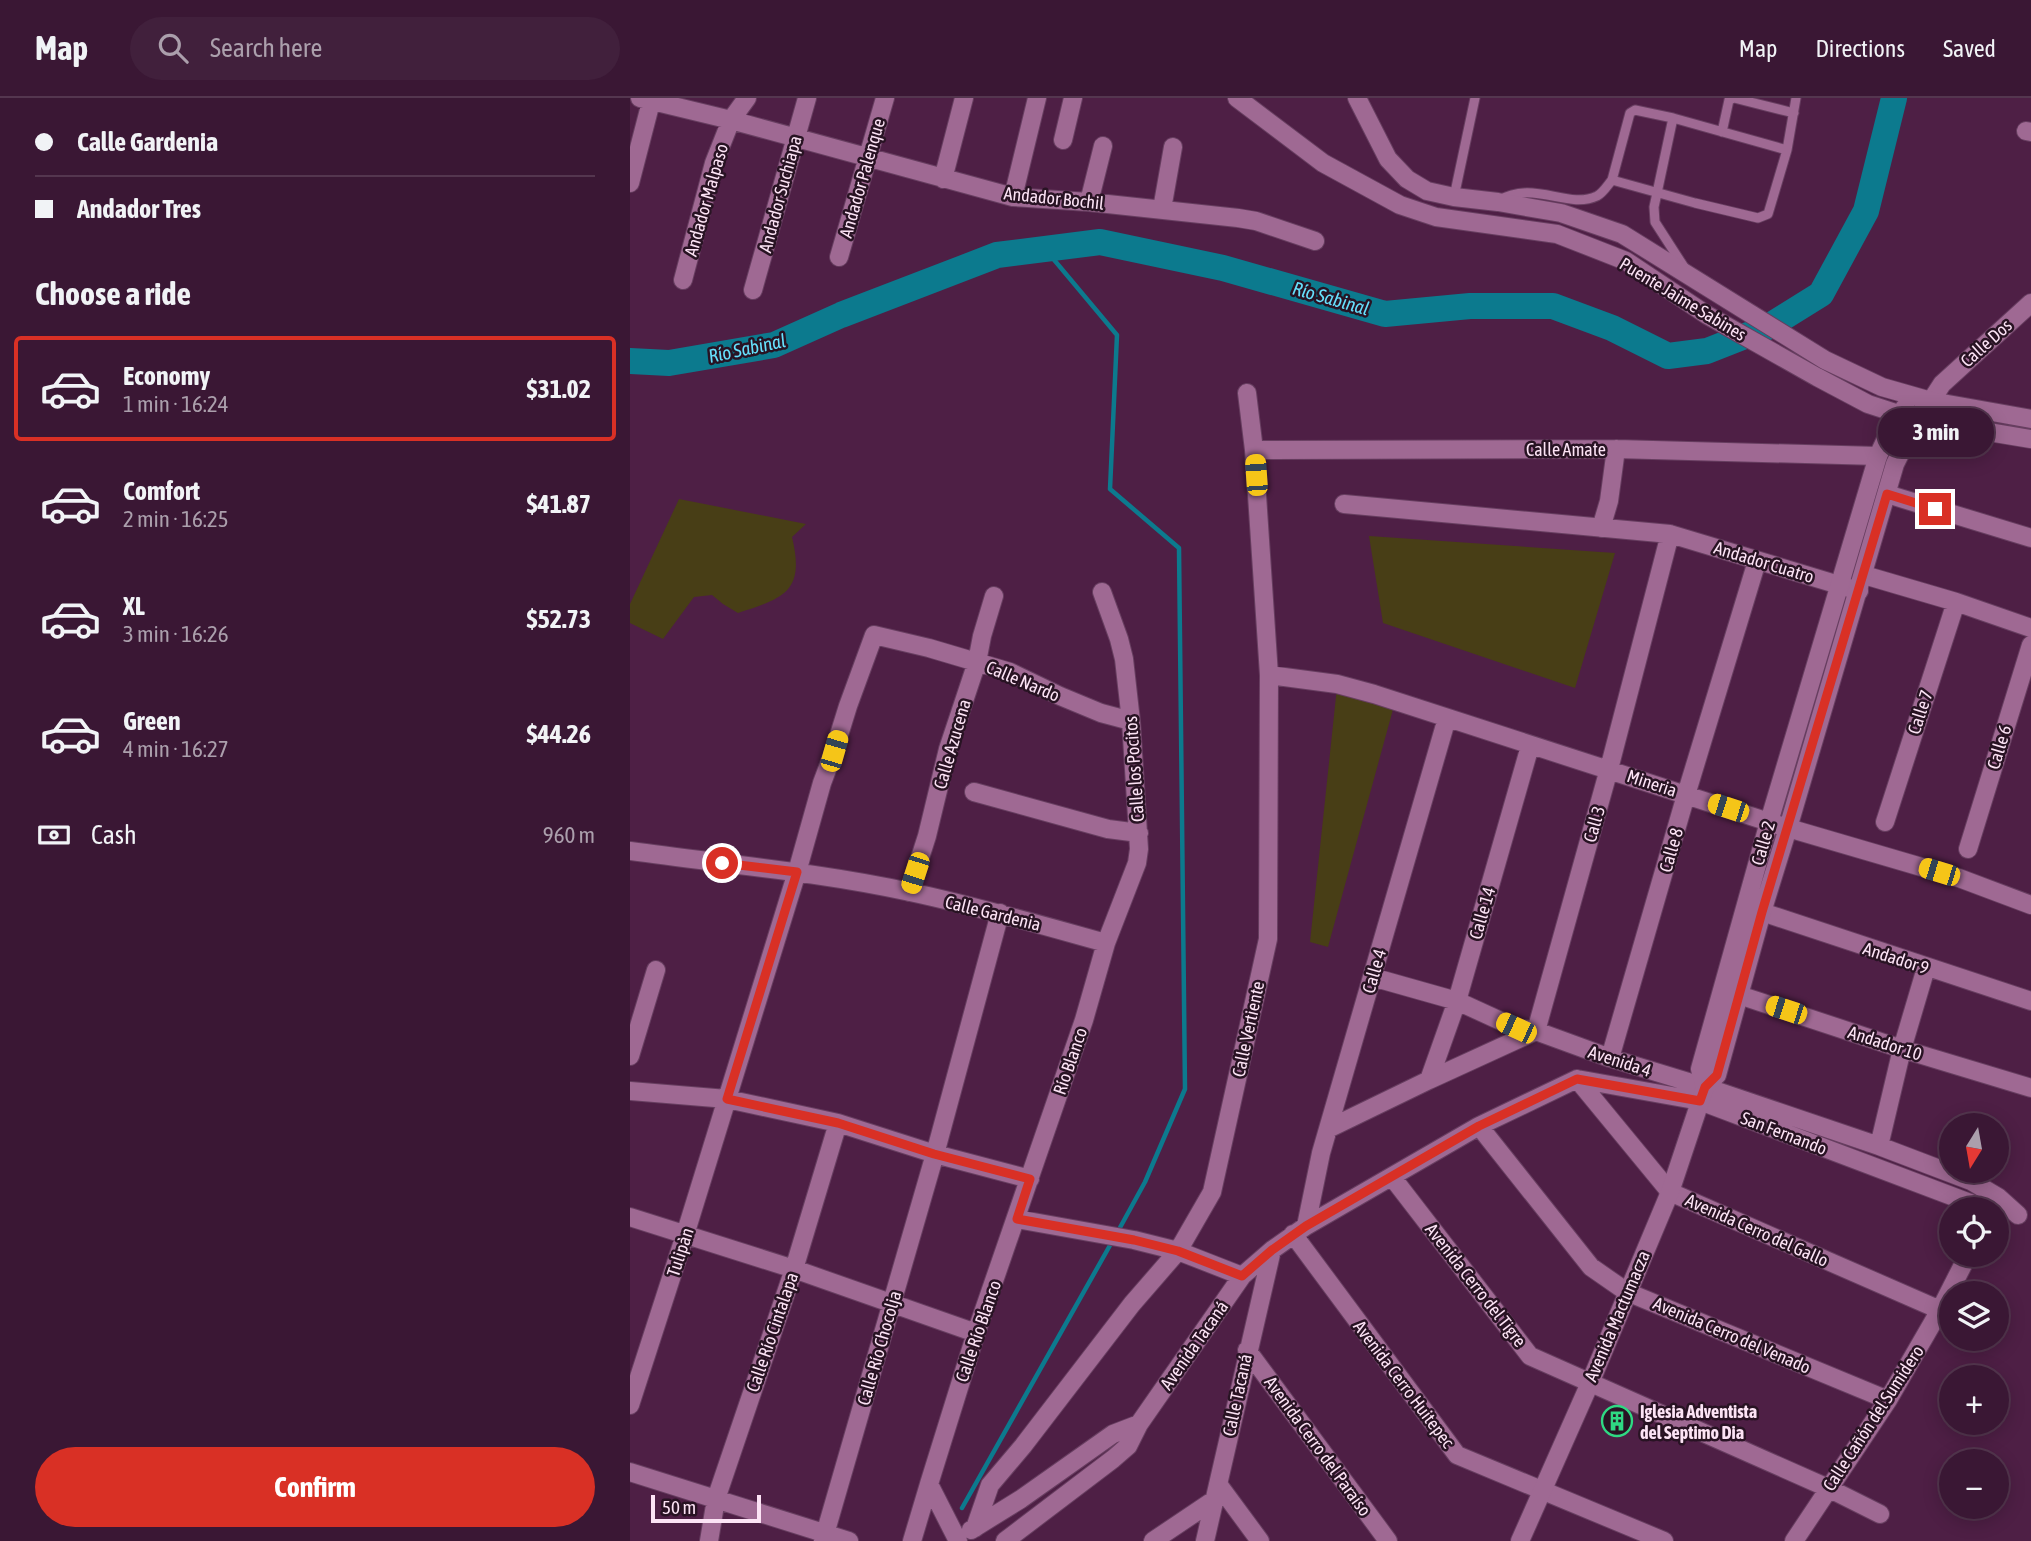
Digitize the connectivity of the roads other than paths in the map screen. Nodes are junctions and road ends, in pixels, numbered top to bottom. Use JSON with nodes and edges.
{"nodes":[{"id":1,"x":747,"y":98,"type":"edge"},
{"id":2,"x":807,"y":98,"type":"edge"},
{"id":3,"x":885,"y":98,"type":"edge"},
{"id":4,"x":964,"y":98,"type":"edge"},
{"id":5,"x":1037,"y":98,"type":"edge"},
{"id":6,"x":1073,"y":98,"type":"edge"},
{"id":7,"x":1237,"y":98,"type":"edge"},
{"id":8,"x":1357,"y":98,"type":"edge"},
{"id":9,"x":1475,"y":98,"type":"edge"},
{"id":10,"x":1796,"y":98,"type":"edge"},
{"id":11,"x":648,"y":99,"type":"edge"},
{"id":12,"x":1794,"y":113,"type":"junction"},
{"id":13,"x":1672,"y":118,"type":"junction"},
{"id":14,"x":731,"y":120,"type":"junction"},
{"id":15,"x":1722,"y":132,"type":"junction"},
{"id":16,"x":795,"y":139,"type":"junction"},
{"id":17,"x":1063,"y":140,"type":"dead end"},
{"id":18,"x":1103,"y":146,"type":"dead end"},
{"id":19,"x":1173,"y":147,"type":"dead end"},
{"id":20,"x":1787,"y":150,"type":"junction"},
{"id":21,"x":869,"y":158,"type":"junction"},
{"id":22,"x":943,"y":179,"type":"junction"},
{"id":23,"x":1612,"y":180,"type":"junction"},
{"id":24,"x":630,"y":183,"type":"edge"},
{"id":25,"x":1657,"y":192,"type":"junction"},
{"id":26,"x":1013,"y":197,"type":"junction"},
{"id":27,"x":1454,"y":197,"type":"junction"},
{"id":28,"x":1089,"y":202,"type":"junction"},
{"id":29,"x":1497,"y":202,"type":"junction"},
{"id":30,"x":1162,"y":209,"type":"junction"},
{"id":31,"x":1315,"y":241,"type":"dead end"},
{"id":32,"x":839,"y":257,"type":"dead end"},
{"id":33,"x":1690,"y":276,"type":"junction"},
{"id":34,"x":683,"y":280,"type":"dead end"},
{"id":35,"x":754,"y":290,"type":"dead end"},
{"id":36,"x":2031,"y":303,"type":"edge"},
{"id":37,"x":2012,"y":320,"type":"junction"},
{"id":38,"x":2031,"y":324,"type":"edge"},
{"id":39,"x":1942,"y":384,"type":"junction"},
{"id":40,"x":1247,"y":393,"type":"dead end"},
{"id":41,"x":1913,"y":397,"type":"junction"},
{"id":42,"x":1931,"y":401,"type":"junction"},
{"id":43,"x":1899,"y":415,"type":"junction"},
{"id":44,"x":2031,"y":419,"type":"edge"},
{"id":45,"x":1917,"y":420,"type":"junction"},
{"id":46,"x":2031,"y":439,"type":"edge"},
{"id":47,"x":1616,"y":449,"type":"junction"},
{"id":48,"x":1254,"y":450,"type":"junction"},
{"id":49,"x":1878,"y":456,"type":"junction"},
{"id":50,"x":1887,"y":494,"type":"junction"},
{"id":51,"x":1344,"y":504,"type":"dead end"},
{"id":52,"x":1601,"y":528,"type":"junction"},
{"id":53,"x":1670,"y":534,"type":"junction"},
{"id":54,"x":2031,"y":538,"type":"edge"},
{"id":55,"x":1757,"y":561,"type":"junction"},
{"id":56,"x":1861,"y":583,"type":"junction"},
{"id":57,"x":1841,"y":585,"type":"junction"},
{"id":58,"x":1102,"y":592,"type":"dead end"},
{"id":59,"x":994,"y":596,"type":"dead end"},
{"id":60,"x":1956,"y":602,"type":"junction"},
{"id":61,"x":2031,"y":628,"type":"edge"},
{"id":62,"x":874,"y":635,"type":"joint"},
{"id":63,"x":2031,"y":645,"type":"edge"},
{"id":64,"x":977,"y":662,"type":"junction"},
{"id":65,"x":1269,"y":675,"type":"junction"},
{"id":66,"x":1447,"y":718,"type":"junction"},
{"id":67,"x":1131,"y":722,"type":"junction"},
{"id":68,"x":1530,"y":746,"type":"junction"},
{"id":69,"x":1609,"y":769,"type":"junction"},
{"id":70,"x":974,"y":792,"type":"dead end"},
{"id":71,"x":1686,"y":794,"type":"junction"},
{"id":72,"x":1769,"y":822,"type":"junction"},
{"id":73,"x":1885,"y":822,"type":"dead end"},
{"id":74,"x":1788,"y":828,"type":"junction"},
{"id":75,"x":1139,"y":833,"type":"junction"},
{"id":76,"x":1968,"y":849,"type":"dead end"},
{"id":77,"x":630,"y":851,"type":"edge"},
{"id":78,"x":797,"y":872,"type":"junction"},
{"id":79,"x":909,"y":892,"type":"junction"},
{"id":80,"x":2031,"y":905,"type":"edge"},
{"id":81,"x":1762,"y":912,"type":"junction"},
{"id":82,"x":1000,"y":914,"type":"junction"},
{"id":83,"x":1106,"y":943,"type":"junction"},
{"id":84,"x":1927,"y":968,"type":"junction"},
{"id":85,"x":656,"y":970,"type":"dead end"},
{"id":86,"x":1372,"y":977,"type":"junction"},
{"id":87,"x":1739,"y":995,"type":"junction"},
{"id":88,"x":1457,"y":1001,"type":"junction"},
{"id":89,"x":2031,"y":1001,"type":"edge"},
{"id":90,"x":1536,"y":1031,"type":"junction"},
{"id":91,"x":1902,"y":1049,"type":"junction"},
{"id":92,"x":630,"y":1056,"type":"edge"},
{"id":93,"x":1611,"y":1058,"type":"junction"},
{"id":94,"x":1577,"y":1079,"type":"junction"},
{"id":95,"x":1429,"y":1080,"type":"junction"},
{"id":96,"x":2031,"y":1088,"type":"edge"},
{"id":97,"x":630,"y":1091,"type":"edge"},
{"id":98,"x":1702,"y":1094,"type":"junction"},
{"id":99,"x":727,"y":1099,"type":"junction"},
{"id":100,"x":838,"y":1123,"type":"junction"},
{"id":101,"x":1479,"y":1126,"type":"junction"},
{"id":102,"x":1328,"y":1129,"type":"junction"},
{"id":103,"x":1880,"y":1146,"type":"junction"},
{"id":104,"x":934,"y":1154,"type":"junction"},
{"id":105,"x":1392,"y":1177,"type":"junction"},
{"id":106,"x":1030,"y":1179,"type":"junction"},
{"id":107,"x":1670,"y":1192,"type":"junction"},
{"id":108,"x":1967,"y":1197,"type":"edge"},
{"id":109,"x":1985,"y":1197,"type":"edge"},
{"id":110,"x":630,"y":1217,"type":"edge"},
{"id":111,"x":1017,"y":1219,"type":"junction"},
{"id":112,"x":1300,"y":1230,"type":"junction"},
{"id":113,"x":685,"y":1235,"type":"junction"},
{"id":114,"x":1272,"y":1250,"type":"junction"},
{"id":115,"x":1178,"y":1251,"type":"junction"},
{"id":116,"x":794,"y":1269,"type":"junction"},
{"id":117,"x":1242,"y":1276,"type":"junction"},
{"id":118,"x":1627,"y":1292,"type":"junction"},
{"id":119,"x":891,"y":1304,"type":"junction"},
{"id":120,"x":1939,"y":1310,"type":"edge"},
{"id":121,"x":1939,"y":1312,"type":"edge"},
{"id":122,"x":976,"y":1333,"type":"junction"},
{"id":123,"x":1247,"y":1350,"type":"junction"},
{"id":124,"x":1590,"y":1383,"type":"junction"},
{"id":125,"x":1888,"y":1401,"type":"junction"},
{"id":126,"x":630,"y":1405,"type":"edge"},
{"id":127,"x":1139,"y":1424,"type":"junction"},
{"id":128,"x":630,"y":1472,"type":"edge"},
{"id":129,"x":929,"y":1484,"type":"junction"},
{"id":130,"x":1828,"y":1488,"type":"junction"},
{"id":131,"x":1542,"y":1490,"type":"junction"},
{"id":132,"x":1216,"y":1492,"type":"junction"},
{"id":133,"x":716,"y":1499,"type":"junction"},
{"id":134,"x":1880,"y":1514,"type":"dead end"},
{"id":135,"x":975,"y":1528,"type":"junction"},
{"id":136,"x":824,"y":1538,"type":"edge"},
{"id":137,"x":956,"y":1540,"type":"edge"},
{"id":138,"x":709,"y":1541,"type":"edge"},
{"id":139,"x":849,"y":1541,"type":"edge"},
{"id":140,"x":912,"y":1541,"type":"edge"},
{"id":141,"x":1005,"y":1541,"type":"edge"},
{"id":142,"x":1153,"y":1541,"type":"edge"},
{"id":143,"x":1205,"y":1541,"type":"edge"},
{"id":144,"x":1260,"y":1541,"type":"edge"},
{"id":145,"x":1388,"y":1541,"type":"edge"},
{"id":146,"x":1520,"y":1541,"type":"edge"},
{"id":147,"x":1664,"y":1541,"type":"edge"},
{"id":148,"x":1794,"y":1541,"type":"edge"}],
"edges":[{"from":1,"to":14,"type":"street","name":"Andador Malpaso"},
{"from":2,"to":16,"type":"street","name":"Andador Suchiapa"},
{"from":3,"to":21,"type":"street","name":"Andador Palenque"},
{"from":4,"to":22,"type":"street"},
{"from":5,"to":26,"type":"street"},
{"from":6,"to":17,"type":"street"},
{"from":7,"to":43,"type":"street","name":"Puente Jaime Sabines"},
{"from":8,"to":27,"type":"street","name":"Puente Jaime Sabines"},
{"from":9,"to":27,"type":"lane"},
{"from":10,"to":12,"type":"lane"},
{"from":11,"to":14,"type":"street","name":"Andador Bochil"},
{"from":11,"to":24,"type":"street"},
{"from":12,"to":15,"type":"lane"},
{"from":12,"to":20,"type":"lane"},
{"from":13,"to":15,"type":"lane"},
{"from":13,"to":23,"type":"lane"},
{"from":13,"to":25,"type":"lane"},
{"from":14,"to":16,"type":"street","name":"Andador Bochil"},
{"from":14,"to":34,"type":"street","name":"Andador Malpaso"},
{"from":15,"to":20,"type":"lane"},
{"from":16,"to":21,"type":"street","name":"Andador Bochil"},
{"from":16,"to":35,"type":"street","name":"Andador Suchiapa"},
{"from":18,"to":28,"type":"street"},
{"from":19,"to":30,"type":"street"},
{"from":20,"to":25,"type":"lane"},
{"from":21,"to":22,"type":"street","name":"Andador Bochil"},
{"from":21,"to":32,"type":"street","name":"Andador Palenque"},
{"from":22,"to":26,"type":"street","name":"Andador Bochil"},
{"from":23,"to":25,"type":"lane"},
{"from":23,"to":29,"type":"lane"},
{"from":25,"to":33,"type":"lane"},
{"from":26,"to":28,"type":"street","name":"Andador Bochil"},
{"from":27,"to":29,"type":"street","name":"Puente Jaime Sabines"},
{"from":28,"to":30,"type":"street","name":"Andador Bochil"},
{"from":29,"to":33,"type":"street","name":"Puente Jaime Sabines"},
{"from":30,"to":31,"type":"street","name":"Andador Bochil"},
{"from":33,"to":41,"type":"street","name":"Puente Jaime Sabines"},
{"from":36,"to":37,"type":"street","name":"Calle Dos"},
{"from":37,"to":38,"type":"street"},
{"from":37,"to":39,"type":"street","name":"Calle Dos"},
{"from":39,"to":41,"type":"street","name":"Calle Dos"},
{"from":39,"to":42,"type":"street","name":"Calle Dos"},
{"from":40,"to":48,"type":"street","name":"Calle Vertiente"},
{"from":41,"to":42,"type":"street","name":"Puente Jaime Sabines"},
{"from":41,"to":43,"type":"street","name":"Calle 2"},
{"from":42,"to":44,"type":"street","name":"Puente Jaime Sabines"},
{"from":42,"to":45,"type":"street","name":"Calle Dos"},
{"from":43,"to":45,"type":"street","name":"Puente Jaime Sabines"},
{"from":43,"to":49,"type":"street","name":"Calle 2"},
{"from":45,"to":46,"type":"street","name":"Puente Jaime Sabines"},
{"from":45,"to":50,"type":"street","name":"Calle 2"},
{"from":47,"to":48,"type":"street","name":"Calle Amate"},
{"from":47,"to":49,"type":"street","name":"Calle Amate"},
{"from":47,"to":52,"type":"street"},
{"from":48,"to":65,"type":"street","name":"Calle Vertiente"},
{"from":49,"to":57,"type":"street","name":"Calle 2"},
{"from":50,"to":54,"type":"street"},
{"from":50,"to":56,"type":"street","name":"Calle 2"},
{"from":51,"to":52,"type":"street"},
{"from":52,"to":53,"type":"street"},
{"from":53,"to":55,"type":"street","name":"Andador Cuatro"},
{"from":53,"to":69,"type":"street","name":"Call 3"},
{"from":55,"to":57,"type":"street","name":"Andador Cuatro"},
{"from":55,"to":71,"type":"street","name":"Calle 8"},
{"from":56,"to":57,"type":"street","name":"Andador Cuatro"},
{"from":56,"to":60,"type":"street","name":"Andador Cuatro"},
{"from":56,"to":74,"type":"street","name":"Calle 2"},
{"from":57,"to":72,"type":"street","name":"Calle 2"},
{"from":58,"to":67,"type":"street","name":"Calle los Pocitos"},
{"from":59,"to":64,"type":"street","name":"Calle Azucena"},
{"from":60,"to":61,"type":"street","name":"Andador Cuatro"},
{"from":60,"to":73,"type":"street","name":"Calle 7"},
{"from":62,"to":64,"type":"street","name":"Calle Nardo"},
{"from":62,"to":78,"type":"street","name":"Tulipàn"},
{"from":63,"to":76,"type":"street","name":"Calle 6"},
{"from":64,"to":67,"type":"street","name":"Calle Nardo"},
{"from":64,"to":79,"type":"street","name":"Calle Azucena"},
{"from":65,"to":66,"type":"street","name":"Mineria"},
{"from":65,"to":115,"type":"street","name":"Calle Vertiente"},
{"from":66,"to":68,"type":"street","name":"Mineria"},
{"from":66,"to":86,"type":"street","name":"Calle 4"},
{"from":67,"to":75,"type":"street","name":"Calle los Pocitos"},
{"from":68,"to":69,"type":"street","name":"Mineria"},
{"from":68,"to":88,"type":"street","name":"Calle 14"},
{"from":69,"to":71,"type":"street","name":"Mineria"},
{"from":69,"to":90,"type":"street","name":"Call 3"},
{"from":70,"to":75,"type":"street"},
{"from":71,"to":72,"type":"street","name":"Mineria"},
{"from":71,"to":93,"type":"street","name":"Calle 8"},
{"from":72,"to":74,"type":"street","name":"Mineria"},
{"from":72,"to":98,"type":"street","name":"Calle 2"},
{"from":74,"to":80,"type":"street","name":"Mineria"},
{"from":74,"to":81,"type":"street","name":"Calle 2"},
{"from":75,"to":83,"type":"street","name":"Calle los Pocitos"},
{"from":77,"to":78,"type":"street","name":"Calle Gardenia"},
{"from":78,"to":79,"type":"street","name":"Calle Gardenia"},
{"from":78,"to":99,"type":"street","name":"Tulipàn"},
{"from":79,"to":82,"type":"street","name":"Calle Gardenia"},
{"from":81,"to":84,"type":"street","name":"Andador 9"},
{"from":81,"to":87,"type":"street","name":"Calle 2"},
{"from":82,"to":83,"type":"street","name":"Calle Gardenia"},
{"from":82,"to":104,"type":"street","name":"Calle Río Chocolja"},
{"from":83,"to":106,"type":"street","name":"Río Blanco"},
{"from":84,"to":89,"type":"street","name":"Andador 9"},
{"from":84,"to":91,"type":"street"},
{"from":85,"to":92,"type":"street"},
{"from":86,"to":88,"type":"street","name":"Avenida 4"},
{"from":86,"to":102,"type":"street","name":"Calle 4"},
{"from":87,"to":91,"type":"street","name":"Andador 10"},
{"from":87,"to":98,"type":"street","name":"Calle 2"},
{"from":88,"to":90,"type":"street","name":"Avenida 4"},
{"from":88,"to":95,"type":"street","name":"Calle 14"},
{"from":90,"to":93,"type":"street","name":"Avenida 4"},
{"from":90,"to":95,"type":"street"},
{"from":91,"to":96,"type":"street","name":"Andador 10"},
{"from":91,"to":103,"type":"street"},
{"from":93,"to":98,"type":"street","name":"Avenida 4"},
{"from":94,"to":98,"type":"street","name":"San Fernando"},
{"from":94,"to":101,"type":"street","name":"Avenida Tacaná"},
{"from":94,"to":107,"type":"street","name":"Avenida Cerro del Gallo"},
{"from":95,"to":102,"type":"street"},
{"from":97,"to":99,"type":"street"},
{"from":98,"to":103,"type":"street","name":"Avenida 4"},
{"from":98,"to":107,"type":"street","name":"Avenida Mactumacza"},
{"from":98,"to":108,"type":"street","name":"San Fernando"},
{"from":99,"to":100,"type":"street"},
{"from":99,"to":113,"type":"street","name":"Tulipàn"},
{"from":100,"to":104,"type":"street"},
{"from":100,"to":116,"type":"street","name":"Calle Río Cintalapa"},
{"from":101,"to":105,"type":"street","name":"Avenida Tacaná"},
{"from":101,"to":118,"type":"street","name":"Avenida Cerro del Venado"},
{"from":102,"to":112,"type":"street","name":"Calle 4"},
{"from":103,"to":109,"type":"street","name":"Avenida 4"},
{"from":104,"to":106,"type":"street"},
{"from":104,"to":119,"type":"street","name":"Calle Río Chocolja"},
{"from":105,"to":112,"type":"street","name":"Avenida Tacaná"},
{"from":105,"to":124,"type":"street","name":"Avenida Cerro del Tigre"},
{"from":106,"to":111,"type":"street","name":"Calle Río Blanco"},
{"from":107,"to":118,"type":"street","name":"Avenida Mactumacza"},
{"from":107,"to":120,"type":"street","name":"Avenida Cerro del Gallo"},
{"from":110,"to":113,"type":"street"},
{"from":111,"to":115,"type":"street"},
{"from":111,"to":122,"type":"street","name":"Calle Río Blanco"},
{"from":112,"to":114,"type":"street","name":"Avenida Tacaná"},
{"from":112,"to":131,"type":"street","name":"Avenida Cerro Huitepec"},
{"from":113,"to":116,"type":"street"},
{"from":113,"to":126,"type":"street","name":"Tulipàn"},
{"from":114,"to":117,"type":"street","name":"Avenida Tacaná"},
{"from":114,"to":123,"type":"street","name":"Calle Tacaná"},
{"from":115,"to":117,"type":"street"},
{"from":115,"to":135,"type":"street","name":"Calle Vertiente"},
{"from":116,"to":119,"type":"street"},
{"from":116,"to":133,"type":"street","name":"Calle Río Cintalapa"},
{"from":117,"to":127,"type":"street","name":"Avenida Tacaná"},
{"from":118,"to":124,"type":"street","name":"Avenida Mactumacza"},
{"from":118,"to":125,"type":"street","name":"Avenida Cerro del Venado"},
{"from":119,"to":122,"type":"street"},
{"from":119,"to":136,"type":"street","name":"Calle Río Chocolja"},
{"from":121,"to":125,"type":"street","name":"Calle Cañón del Sumidero"},
{"from":122,"to":129,"type":"street","name":"Calle Río Blanco"},
{"from":123,"to":132,"type":"street","name":"Calle Tacaná"},
{"from":123,"to":145,"type":"street","name":"Avenida Cerro del Paraíso"},
{"from":124,"to":130,"type":"street","name":"Avenida Cerro del Tigre"},
{"from":124,"to":131,"type":"street","name":"Avenida Mactumacza"},
{"from":125,"to":130,"type":"street","name":"Calle Cañón del Sumidero"},
{"from":127,"to":135,"type":"street"},
{"from":127,"to":141,"type":"street","name":"Avenida Tacaná"},
{"from":128,"to":133,"type":"street"},
{"from":129,"to":137,"type":"street"},
{"from":129,"to":140,"type":"street","name":"Calle Río Blanco"},
{"from":130,"to":134,"type":"street","name":"Avenida Cerro del Tigre"},
{"from":130,"to":148,"type":"street","name":"Calle Cañón del Sumidero"},
{"from":131,"to":146,"type":"street","name":"Avenida Mactumacza"},
{"from":131,"to":147,"type":"street","name":"Avenida Cerro Huitepec"},
{"from":132,"to":142,"type":"street"},
{"from":132,"to":143,"type":"street","name":"Calle Tacaná"},
{"from":132,"to":144,"type":"street"},
{"from":133,"to":136,"type":"street"},
{"from":133,"to":138,"type":"street","name":"Calle Río Cintalapa"},
{"from":135,"to":137,"type":"street"},
{"from":136,"to":139,"type":"street"}]}
